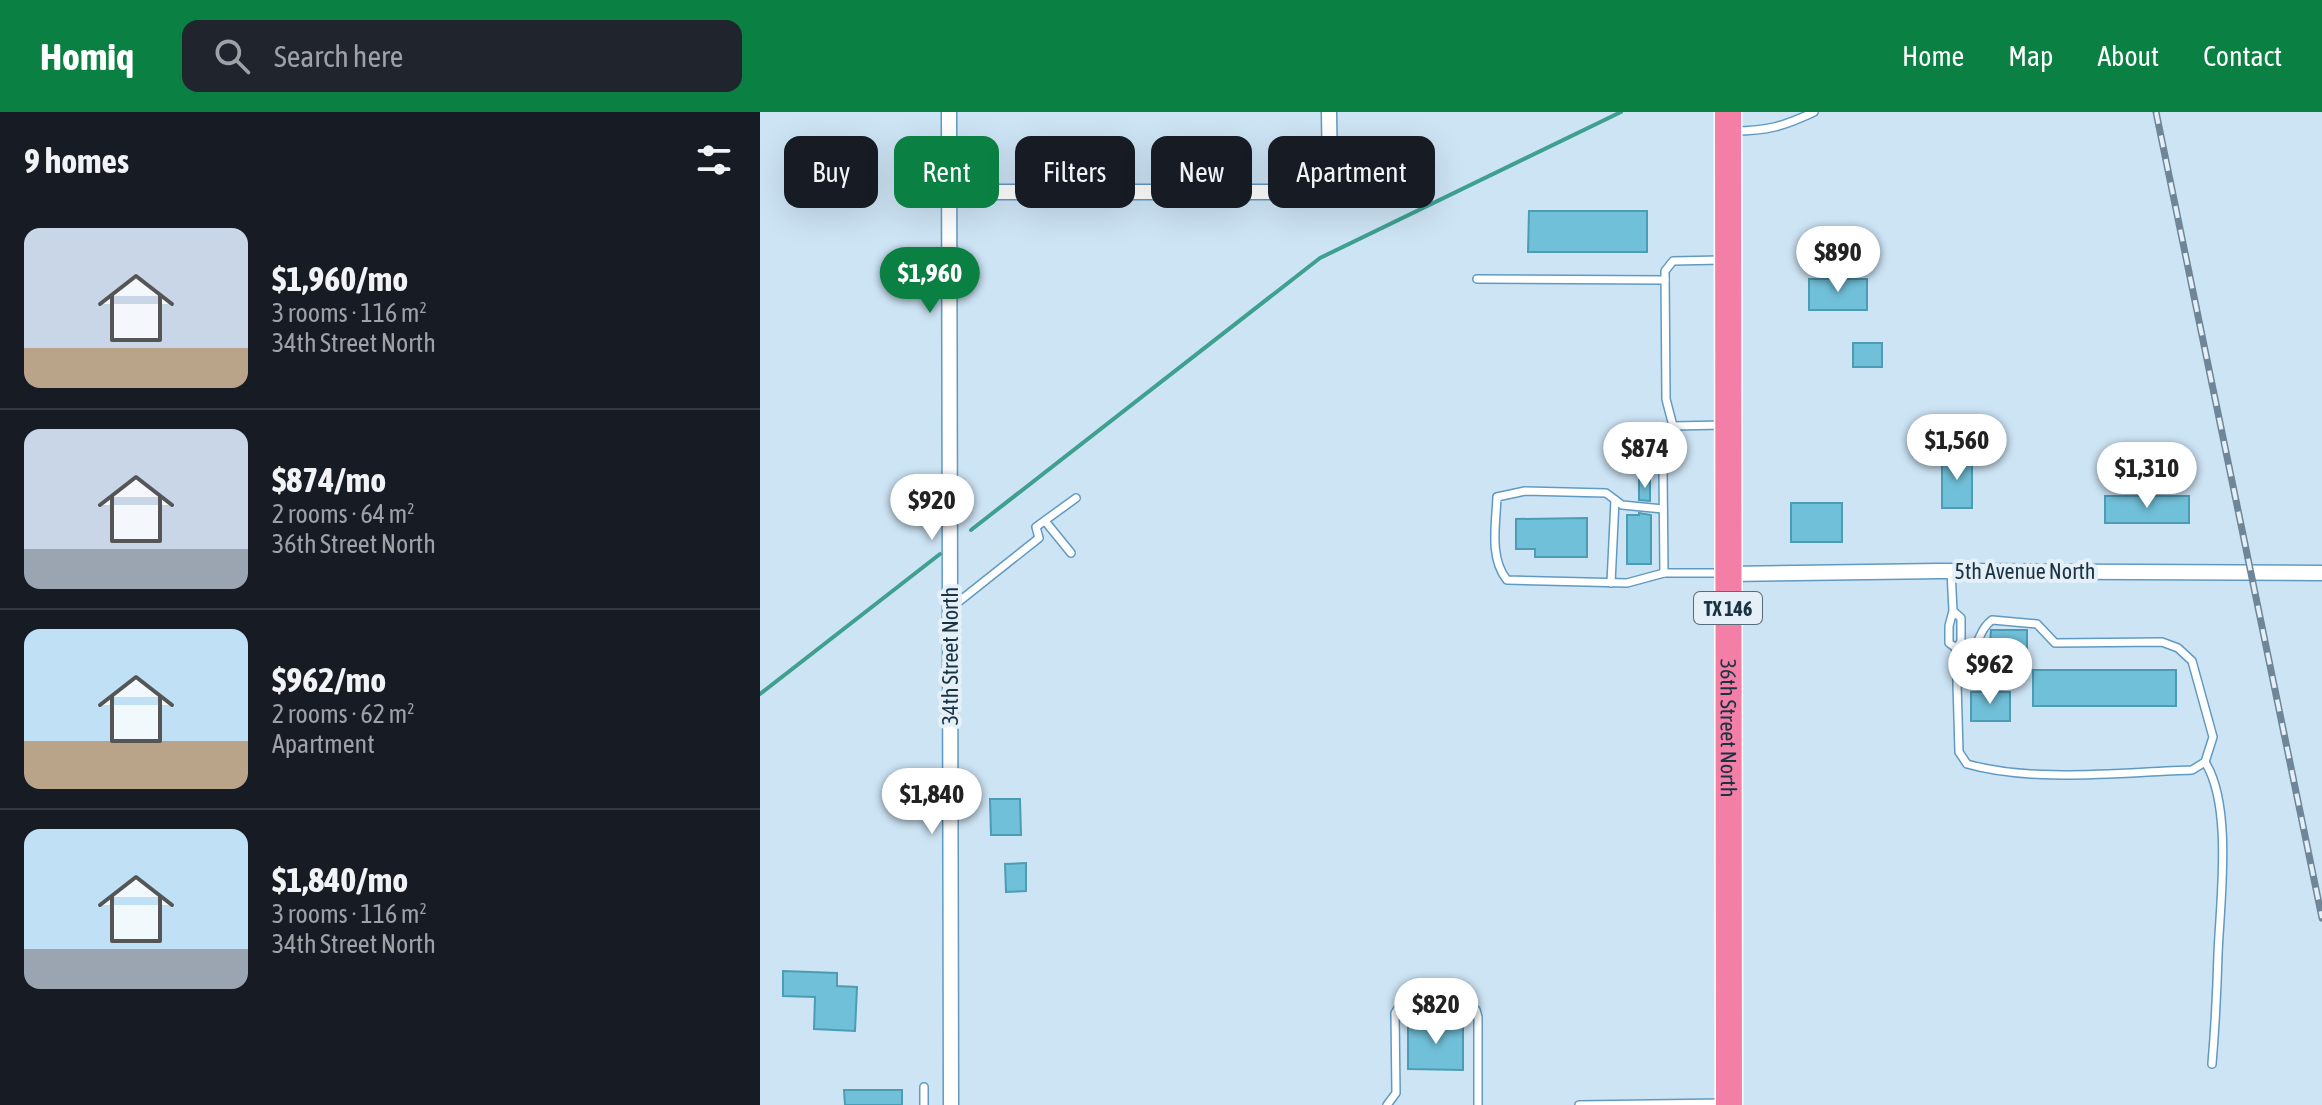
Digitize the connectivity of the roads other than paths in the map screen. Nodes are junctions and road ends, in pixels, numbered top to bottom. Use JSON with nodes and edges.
{"nodes":[{"id":1,"x":949,"y":112,"type":"edge"},
{"id":2,"x":1329,"y":112,"type":"edge"},
{"id":3,"x":1814,"y":112,"type":"edge"},
{"id":4,"x":1728,"y":122,"type":"edge"},
{"id":5,"x":949,"y":136,"type":"edge"},
{"id":6,"x":999,"y":192,"type":"edge"},
{"id":7,"x":949,"y":208,"type":"edge"},
{"id":8,"x":1729,"y":260,"type":"junction"},
{"id":9,"x":1477,"y":279,"type":"dead end"},
{"id":10,"x":1665,"y":280,"type":"junction"},
{"id":11,"x":1728,"y":425,"type":"junction"},
{"id":12,"x":1673,"y":426,"type":"junction"},
{"id":13,"x":1076,"y":498,"type":"dead end"},
{"id":14,"x":1615,"y":500,"type":"junction"},
{"id":15,"x":1663,"y":509,"type":"junction"},
{"id":16,"x":1045,"y":521,"type":"junction"},
{"id":17,"x":1071,"y":553,"type":"dead end"},
{"id":18,"x":1951,"y":571,"type":"junction"},
{"id":19,"x":1664,"y":573,"type":"junction"},
{"id":20,"x":2322,"y":573,"type":"edge"},
{"id":21,"x":1728,"y":574,"type":"junction"},
{"id":22,"x":1611,"y":583,"type":"junction"},
{"id":23,"x":950,"y":608,"type":"junction"},
{"id":24,"x":1953,"y":611,"type":"junction"},
{"id":25,"x":1956,"y":648,"type":"junction"},
{"id":26,"x":2205,"y":762,"type":"junction"},
{"id":27,"x":2212,"y":1064,"type":"dead end"},
{"id":28,"x":924,"y":1087,"type":"dead end"},
{"id":29,"x":1729,"y":1104,"type":"edge"},
{"id":30,"x":924,"y":1105,"type":"edge"},
{"id":31,"x":951,"y":1105,"type":"edge"},
{"id":32,"x":1387,"y":1105,"type":"edge"},
{"id":33,"x":1478,"y":1105,"type":"edge"},
{"id":34,"x":1579,"y":1105,"type":"edge"}],
"edges":[{"from":1,"to":5,"type":"street","name":"34th Street North"},
{"from":2,"to":6,"type":"street"},
{"from":3,"to":4,"type":"lane"},
{"from":4,"to":8,"type":"highway","name":"36th Street North","number":"TX 146"},
{"from":7,"to":23,"type":"street","name":"34th Street North"},
{"from":8,"to":10,"type":"lane"},
{"from":8,"to":11,"type":"highway","name":"36th Street North","number":"TX 146"},
{"from":9,"to":10,"type":"lane"},
{"from":10,"to":12,"type":"lane"},
{"from":11,"to":12,"type":"lane"},
{"from":11,"to":21,"type":"highway","name":"36th Street North","number":"TX 146"},
{"from":12,"to":15,"type":"lane"},
{"from":13,"to":16,"type":"lane"},
{"from":14,"to":15,"type":"lane"},
{"from":14,"to":22,"type":"lane"},
{"from":14,"to":22,"type":"lane"},
{"from":15,"to":19,"type":"lane"},
{"from":16,"to":17,"type":"lane"},
{"from":16,"to":23,"type":"lane"},
{"from":18,"to":20,"type":"street","name":"5th Avenue North"},
{"from":18,"to":21,"type":"street","name":"5th Avenue North"},
{"from":18,"to":24,"type":"lane"},
{"from":19,"to":21,"type":"lane"},
{"from":19,"to":22,"type":"lane"},
{"from":21,"to":29,"type":"highway","name":"36th Street North","number":"TX 146"},
{"from":23,"to":31,"type":"street","name":"34th Street North"},
{"from":24,"to":25,"type":"lane"},
{"from":24,"to":25,"type":"lane"},
{"from":25,"to":26,"type":"lane"},
{"from":25,"to":26,"type":"lane"},
{"from":26,"to":27,"type":"lane"},
{"from":28,"to":30,"type":"lane"},
{"from":29,"to":34,"type":"lane"},
{"from":32,"to":33,"type":"lane"}]}
